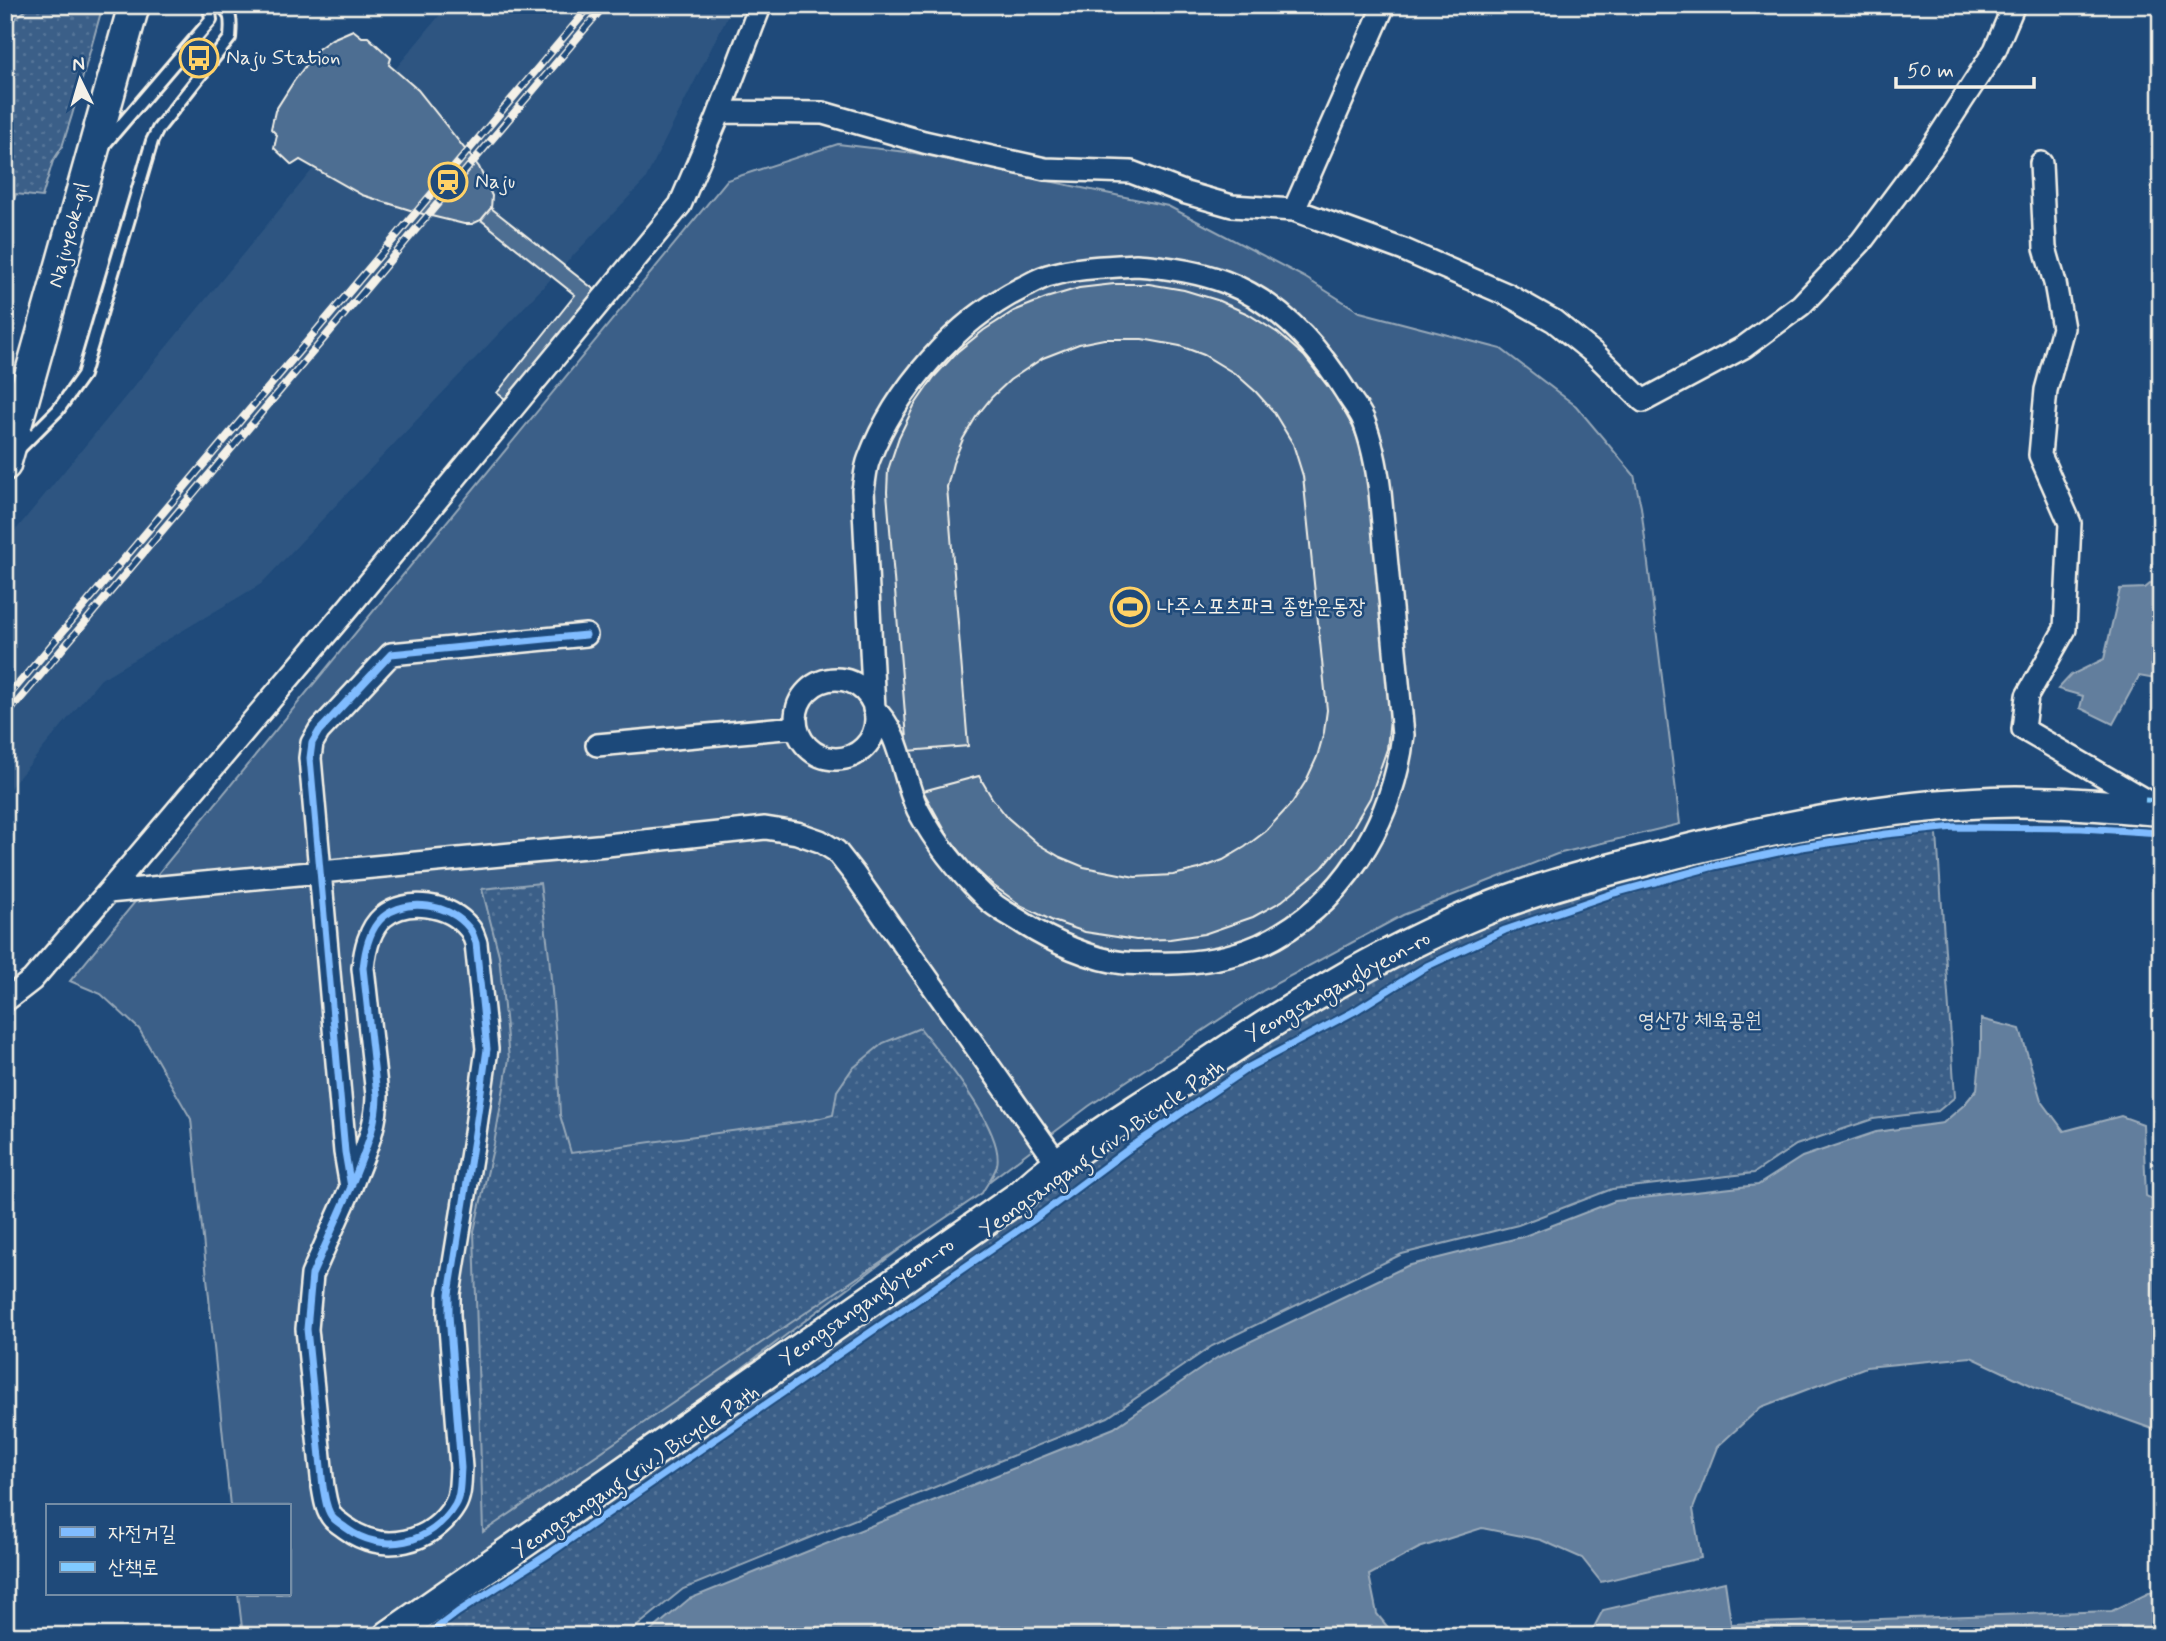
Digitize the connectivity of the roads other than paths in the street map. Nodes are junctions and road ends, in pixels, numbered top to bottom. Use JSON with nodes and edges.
{"nodes":[{"id":1,"x":134,"y":5,"type":"edge"},
{"id":2,"x":209,"y":5,"type":"edge"},
{"id":3,"x":219,"y":5,"type":"edge"},
{"id":4,"x":758,"y":5,"type":"edge"},
{"id":5,"x":1384,"y":5,"type":"edge"},
{"id":6,"x":2014,"y":5,"type":"edge"},
{"id":7,"x":720,"y":112,"type":"junction"},
{"id":8,"x":89,"y":163,"type":"junction"},
{"id":9,"x":2041,"y":163,"type":"dead end"},
{"id":10,"x":1294,"y":210,"type":"junction"},
{"id":11,"x":6,"y":463,"type":"edge"},
{"id":12,"x":586,"y":635,"type":"dead end"},
{"id":13,"x":874,"y":709,"type":"junction"},
{"id":14,"x":796,"y":727,"type":"junction"},
{"id":15,"x":597,"y":745,"type":"dead end"},
{"id":16,"x":2153,"y":805,"type":"edge"},
{"id":17,"x":319,"y":872,"type":"junction"},
{"id":18,"x":108,"y":892,"type":"junction"},
{"id":19,"x":5,"y":1001,"type":"edge"},
{"id":20,"x":1058,"y":1164,"type":"junction"},
{"id":21,"x":351,"y":1187,"type":"junction"},
{"id":22,"x":389,"y":1636,"type":"edge"}],
"edges":[{"from":1,"to":8,"type":"street","name":"Najuyeok-gil"},
{"from":2,"to":8,"type":"lane"},
{"from":3,"to":11,"type":"lane"},
{"from":4,"to":7,"type":"street"},
{"from":5,"to":10,"type":"street"},
{"from":6,"to":10,"type":"street"},
{"from":7,"to":10,"type":"street"},
{"from":7,"to":18,"type":"street"},
{"from":8,"to":11,"type":"street","name":"Najuyeok-gil"},
{"from":9,"to":16,"type":"street"},
{"from":12,"to":17,"type":"street"},
{"from":13,"to":13,"type":"street"},
{"from":13,"to":14,"type":"street"},
{"from":13,"to":14,"type":"street"},
{"from":14,"to":15,"type":"street"},
{"from":16,"to":20,"type":"street","name":"Yeongsangangbyeon-ro"},
{"from":17,"to":18,"type":"street"},
{"from":17,"to":20,"type":"street"},
{"from":17,"to":21,"type":"street"},
{"from":18,"to":19,"type":"street"},
{"from":20,"to":22,"type":"street","name":"Yeongsangangbyeon-ro"},
{"from":21,"to":21,"type":"street"}]}
